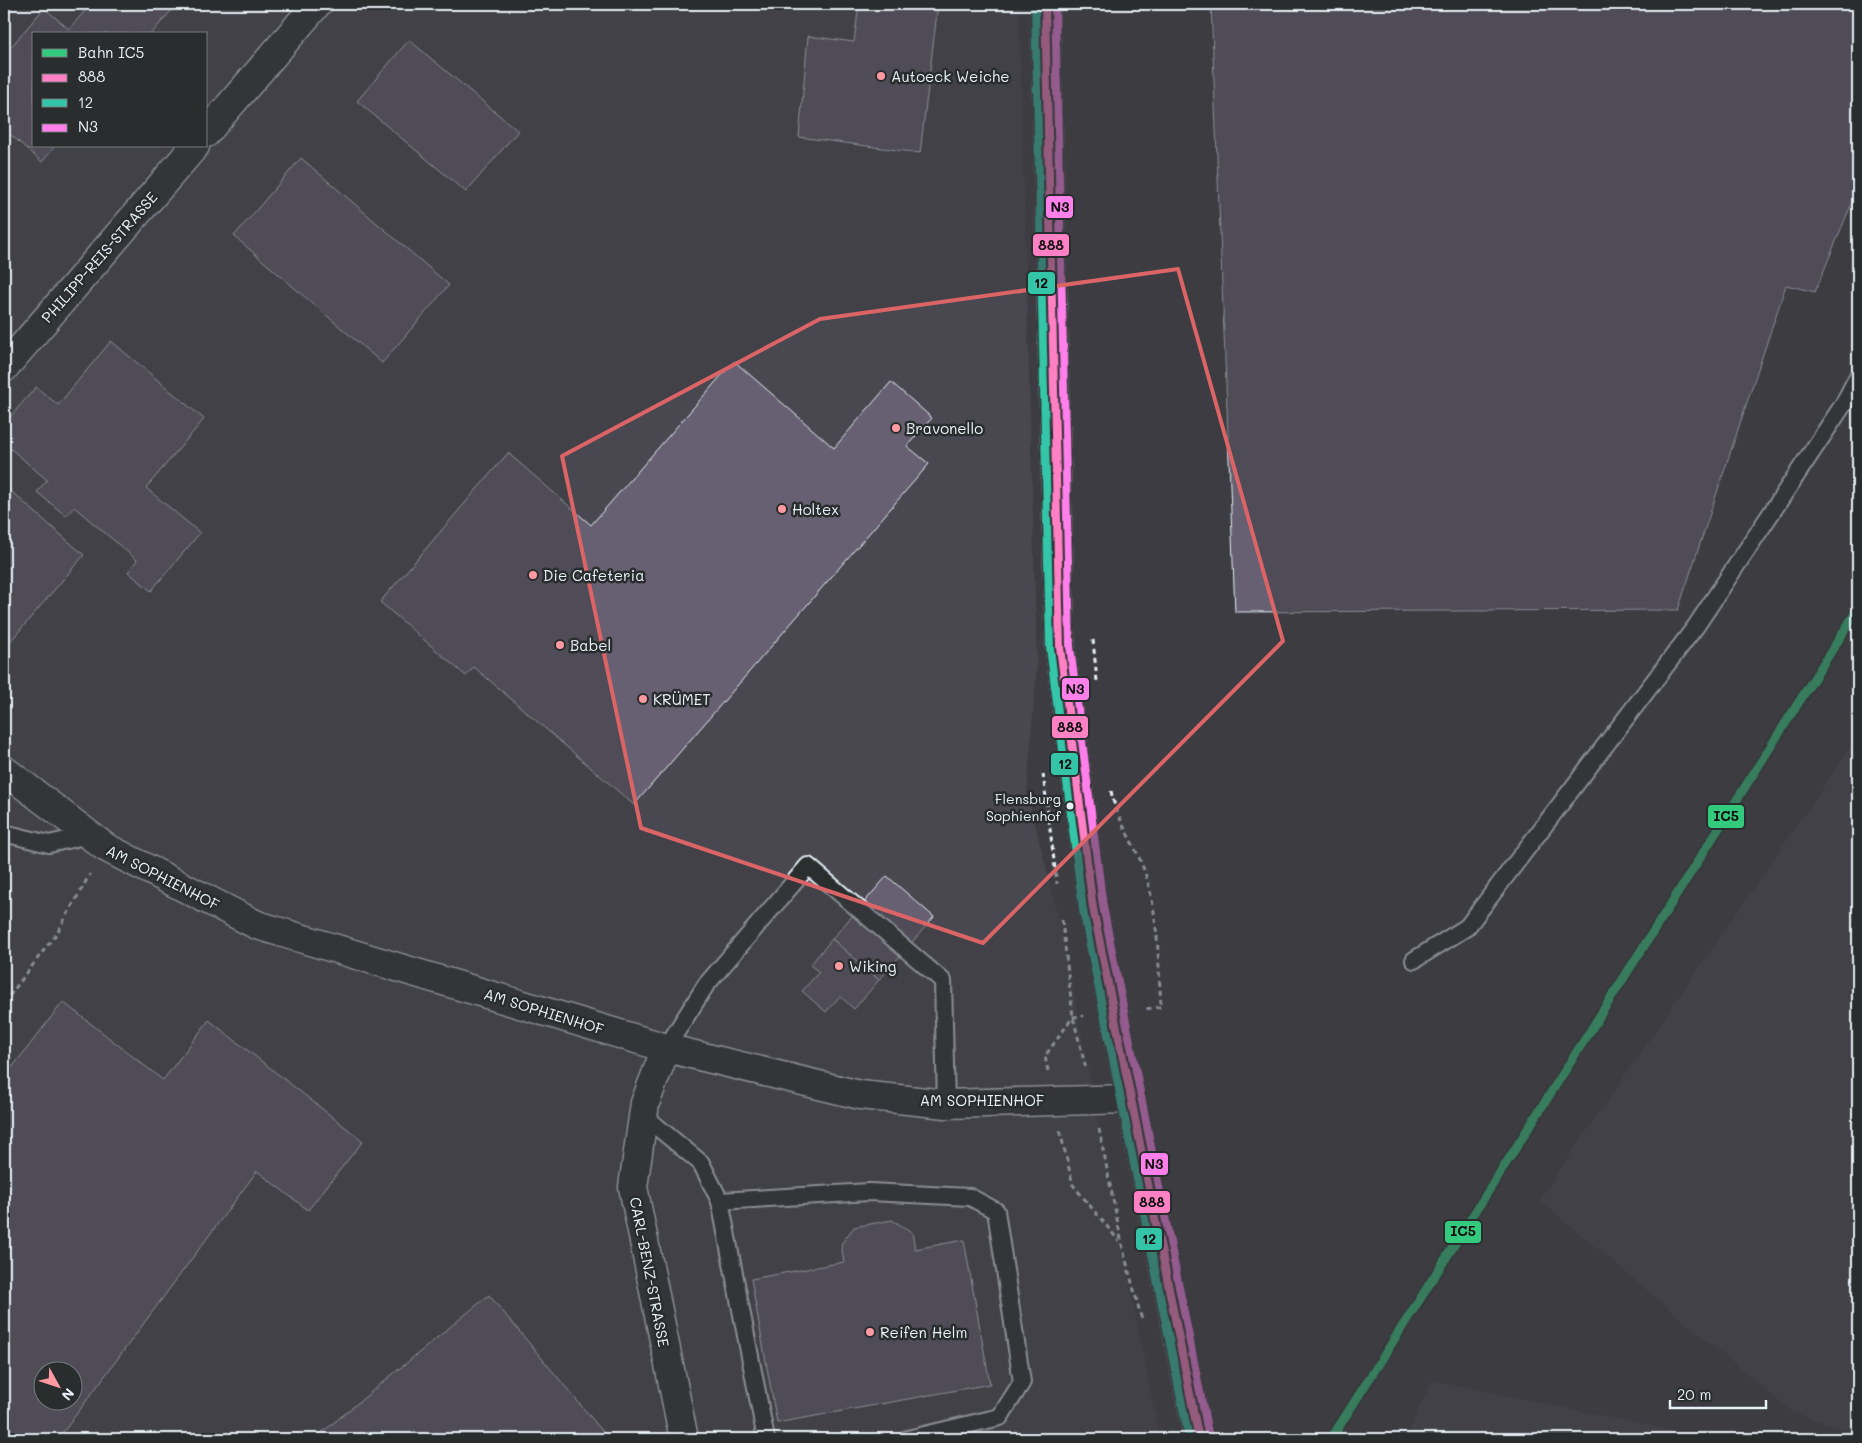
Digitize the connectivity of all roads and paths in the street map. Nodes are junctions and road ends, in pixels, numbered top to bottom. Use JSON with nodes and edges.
{"nodes":[{"id":1,"x":317,"y":4,"type":"edge"},
{"id":2,"x":1045,"y":4,"type":"edge"},
{"id":3,"x":208,"y":131,"type":"edge"},
{"id":4,"x":192,"y":148,"type":"edge"},
{"id":5,"x":4,"y":368,"type":"edge"},
{"id":6,"x":1858,"y":376,"type":"edge"},
{"id":7,"x":1092,"y":630,"type":"dead end"},
{"id":8,"x":1098,"y":687,"type":"dead end"},
{"id":9,"x":4,"y":770,"type":"edge"},
{"id":10,"x":1110,"y":786,"type":"dead end"},
{"id":11,"x":4,"y":833,"type":"edge"},
{"id":12,"x":97,"y":841,"type":"junction"},
{"id":13,"x":1414,"y":960,"type":"dead end"},
{"id":14,"x":4,"y":1003,"type":"edge"},
{"id":15,"x":1113,"y":1012,"type":"junction"},
{"id":16,"x":666,"y":1048,"type":"junction"},
{"id":17,"x":1130,"y":1099,"type":"junction"},
{"id":18,"x":1053,"y":1101,"type":"junction"},
{"id":19,"x":946,"y":1104,"type":"junction"},
{"id":20,"x":644,"y":1116,"type":"junction"},
{"id":21,"x":720,"y":1200,"type":"junction"},
{"id":22,"x":1123,"y":1249,"type":"dead end"},
{"id":23,"x":684,"y":1439,"type":"edge"},
{"id":24,"x":766,"y":1439,"type":"edge"},
{"id":25,"x":908,"y":1439,"type":"edge"},
{"id":26,"x":1199,"y":1439,"type":"edge"}],
"edges":[{"from":1,"to":3,"type":"street"},
{"from":2,"to":15,"type":"street"},
{"from":4,"to":5,"type":"street","name":"PHILIPP-REIS-STRASSE"},
{"from":6,"to":13,"type":"lane"},
{"from":7,"to":8,"type":"path"},
{"from":9,"to":12,"type":"street","name":"AM SOPHIENHOF"},
{"from":10,"to":15,"type":"path"},
{"from":11,"to":12,"type":"lane"},
{"from":12,"to":14,"type":"path"},
{"from":12,"to":16,"type":"street","name":"AM SOPHIENHOF"},
{"from":15,"to":17,"type":"street"},
{"from":15,"to":18,"type":"path"},
{"from":16,"to":19,"type":"street","name":"AM SOPHIENHOF"},
{"from":16,"to":19,"type":"lane"},
{"from":16,"to":20,"type":"street","name":"CARL-BENZ-STRASSE"},
{"from":17,"to":18,"type":"street","name":"AM SOPHIENHOF"},
{"from":17,"to":26,"type":"street"},
{"from":18,"to":19,"type":"street","name":"AM SOPHIENHOF"},
{"from":18,"to":22,"type":"path"},
{"from":20,"to":21,"type":"lane"},
{"from":20,"to":23,"type":"street","name":"CARL-BENZ-STRASSE"},
{"from":21,"to":24,"type":"lane"},
{"from":21,"to":25,"type":"lane"}]}
